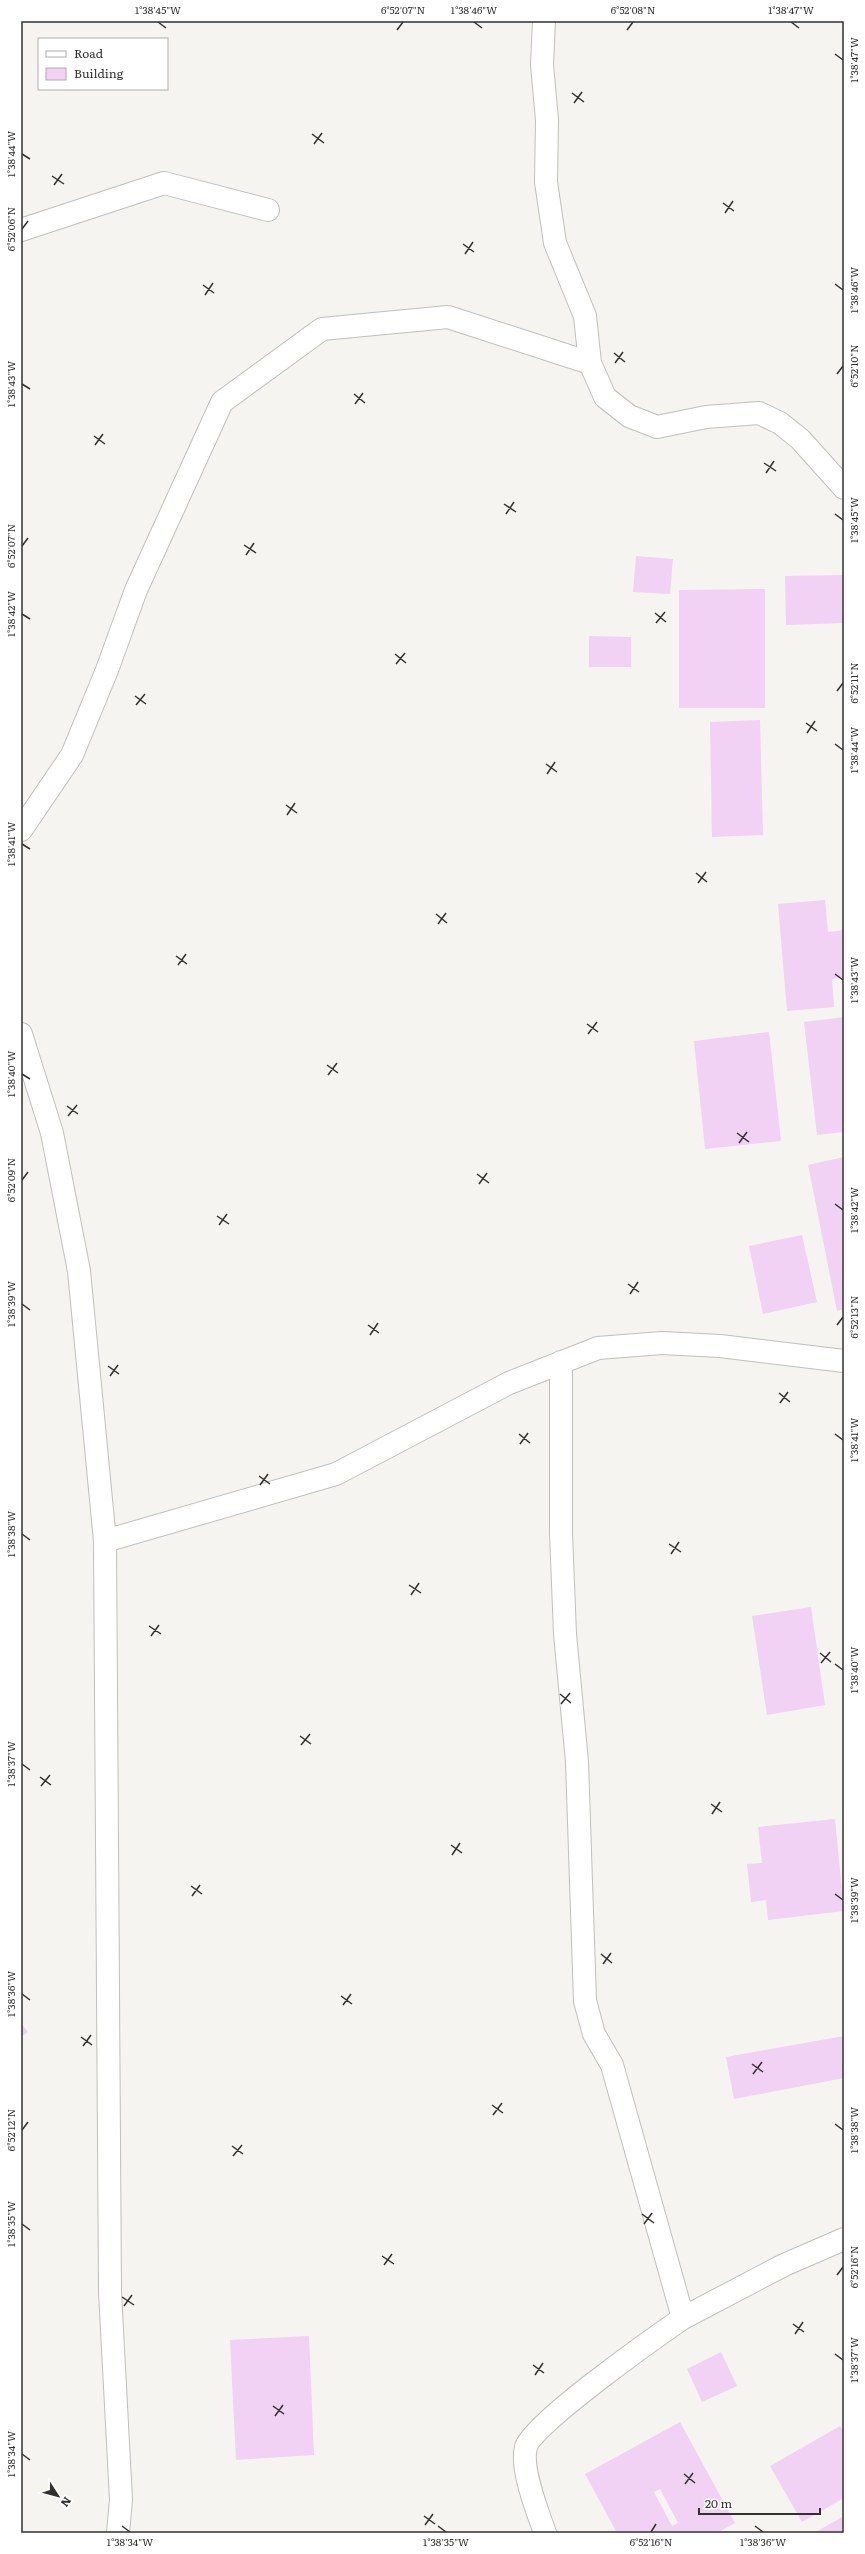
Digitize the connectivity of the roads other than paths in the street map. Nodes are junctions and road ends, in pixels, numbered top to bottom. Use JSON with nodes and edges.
{"nodes":[{"id":1,"x":544,"y":21,"type":"edge"},
{"id":2,"x":268,"y":210,"type":"dead end"},
{"id":3,"x":21,"y":230,"type":"edge"},
{"id":4,"x":590,"y":363,"type":"junction"},
{"id":5,"x":844,"y":488,"type":"edge"},
{"id":6,"x":21,"y":830,"type":"edge"},
{"id":7,"x":21,"y":1034,"type":"edge"},
{"id":8,"x":844,"y":1361,"type":"edge"},
{"id":9,"x":561,"y":1362,"type":"junction"},
{"id":10,"x":105,"y":1541,"type":"junction"},
{"id":11,"x":844,"y":2239,"type":"edge"},
{"id":12,"x":683,"y":2318,"type":"junction"},
{"id":13,"x":118,"y":2533,"type":"edge"},
{"id":14,"x":545,"y":2533,"type":"edge"}],
"edges":[{"from":1,"to":4,"type":"street"},
{"from":2,"to":3,"type":"street"},
{"from":4,"to":5,"type":"street"},
{"from":4,"to":6,"type":"street"},
{"from":7,"to":10,"type":"street"},
{"from":8,"to":9,"type":"street"},
{"from":9,"to":10,"type":"street"},
{"from":9,"to":12,"type":"street"},
{"from":10,"to":13,"type":"street"},
{"from":11,"to":12,"type":"street"},
{"from":12,"to":14,"type":"street"}]}
